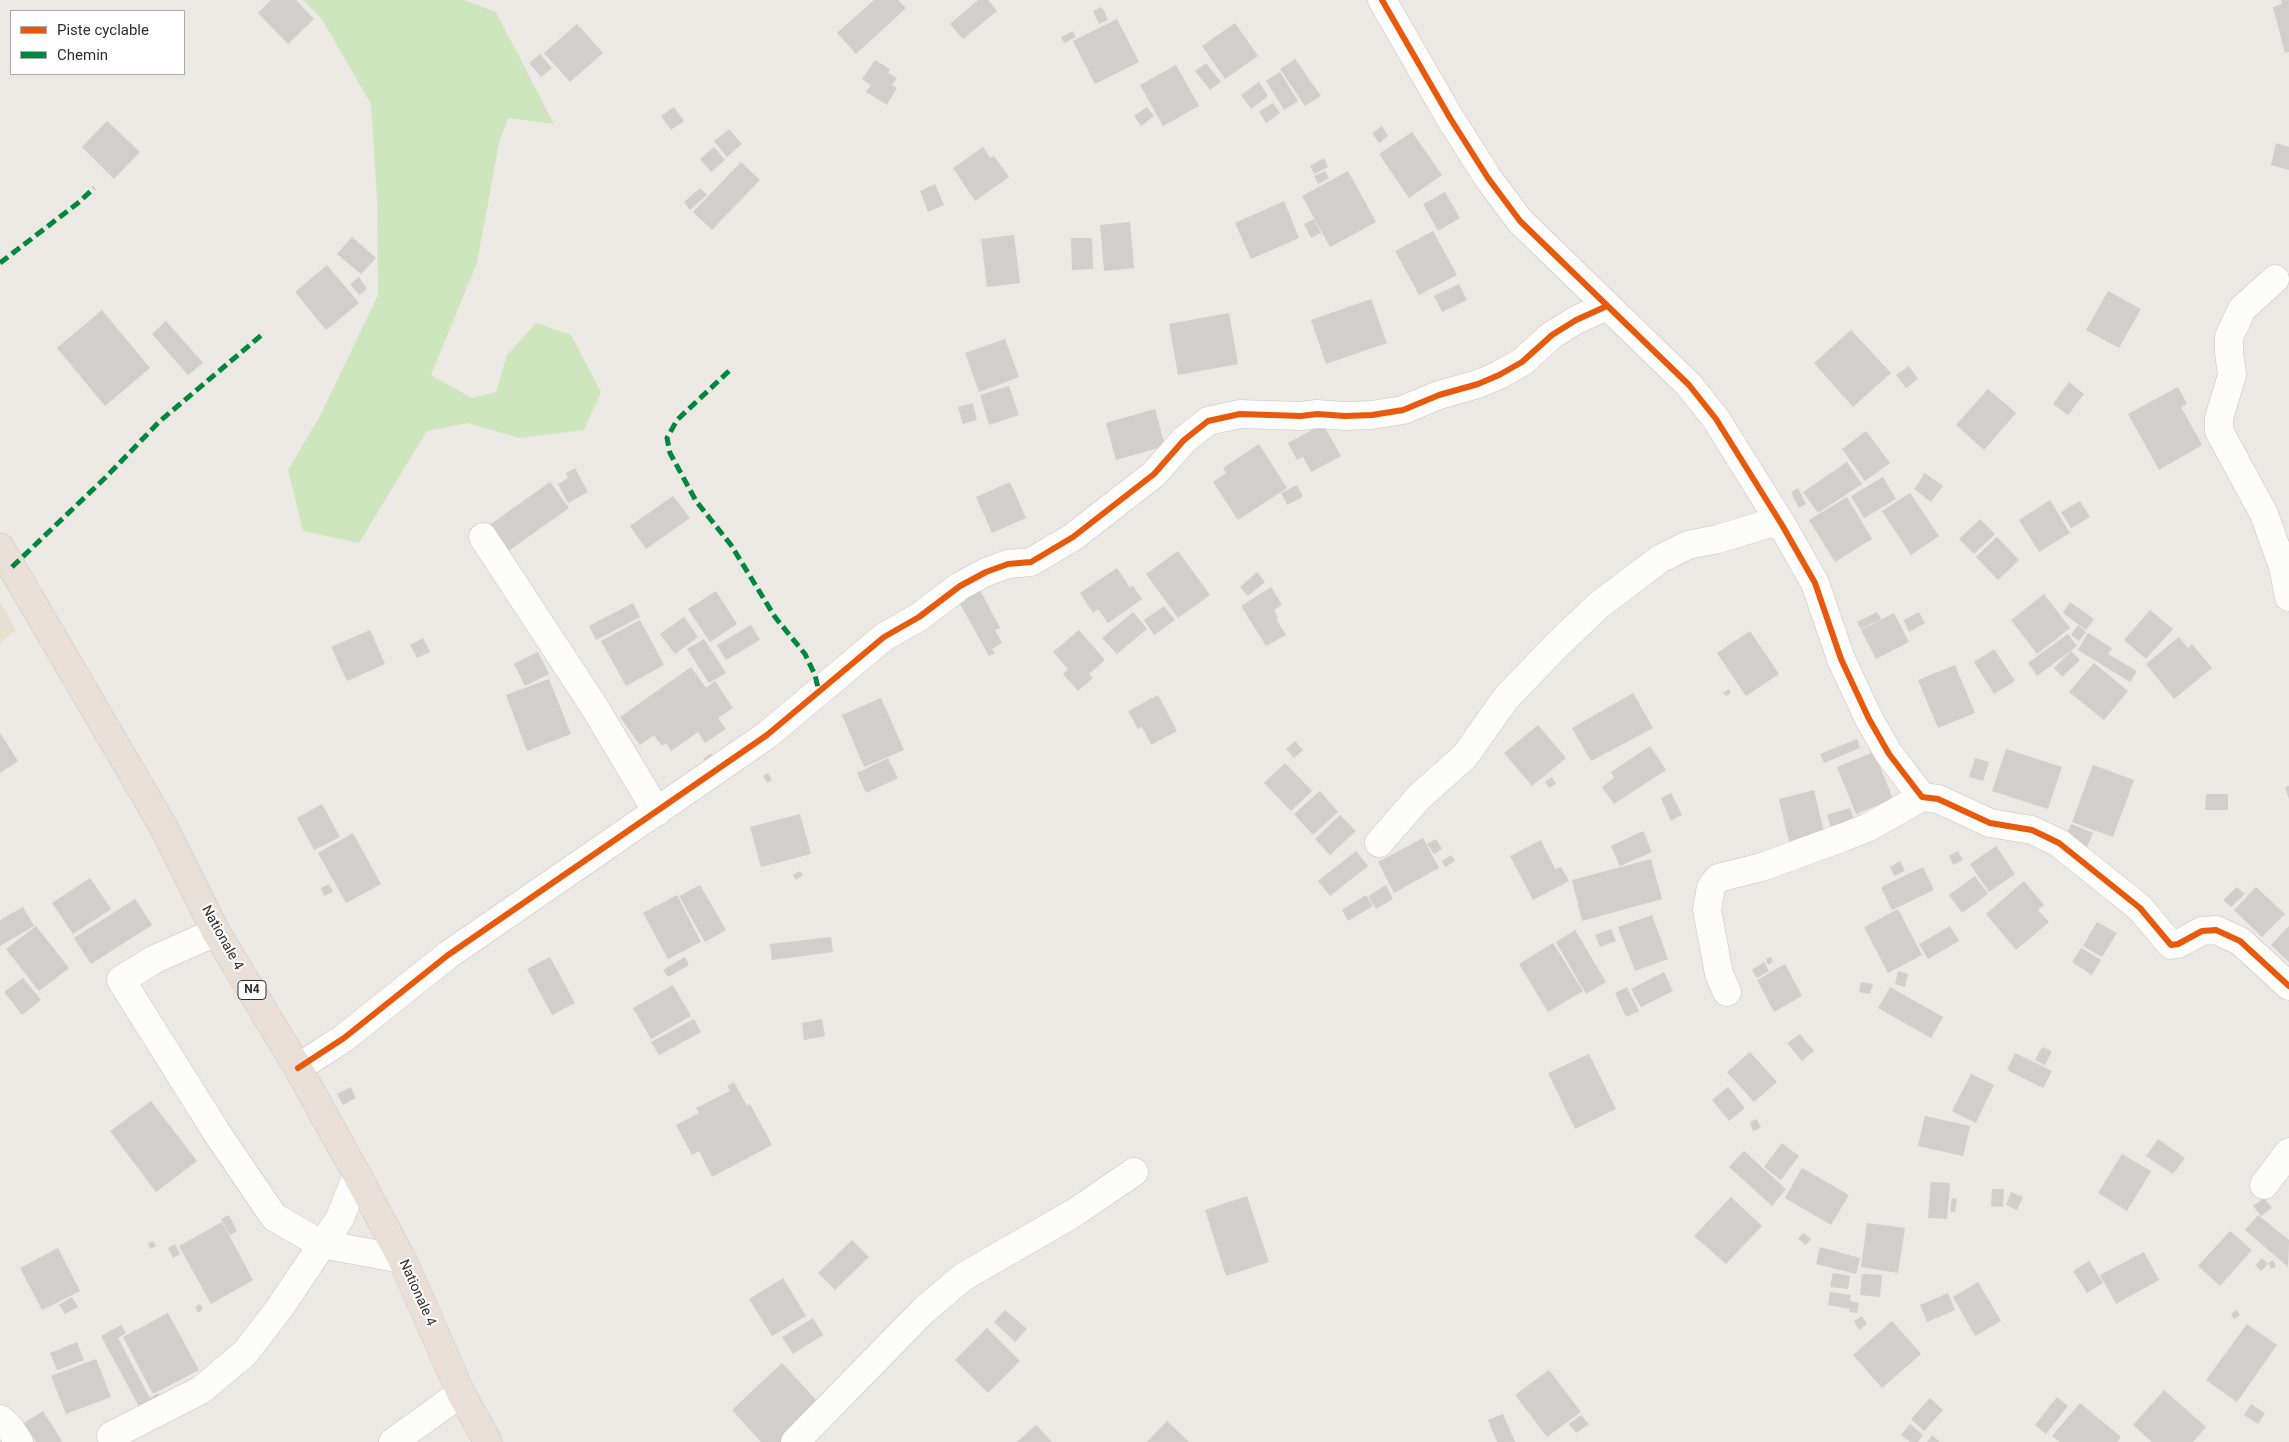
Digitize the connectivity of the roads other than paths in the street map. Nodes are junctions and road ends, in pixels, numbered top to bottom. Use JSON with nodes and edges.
{"nodes":[{"id":1,"x":1382,"y":0,"type":"edge"},
{"id":2,"x":2275,"y":279,"type":"dead end"},
{"id":3,"x":1607,"y":306,"type":"junction"},
{"id":4,"x":1782,"y":525,"type":"junction"},
{"id":5,"x":483,"y":537,"type":"dead end"},
{"id":6,"x":0,"y":546,"type":"edge"},
{"id":7,"x":2289,"y":597,"type":"edge"},
{"id":8,"x":1922,"y":797,"type":"junction"},
{"id":9,"x":658,"y":812,"type":"junction"},
{"id":10,"x":1379,"y":844,"type":"dead end"},
{"id":11,"x":216,"y":932,"type":"junction"},
{"id":12,"x":2289,"y":986,"type":"edge"},
{"id":13,"x":1726,"y":992,"type":"dead end"},
{"id":14,"x":298,"y":1068,"type":"junction"},
{"id":15,"x":2289,"y":1152,"type":"edge"},
{"id":16,"x":1134,"y":1172,"type":"dead end"},
{"id":17,"x":357,"y":1175,"type":"junction"},
{"id":18,"x":2264,"y":1185,"type":"dead end"},
{"id":19,"x":321,"y":1244,"type":"junction"},
{"id":20,"x":402,"y":1259,"type":"junction"},
{"id":21,"x":461,"y":1393,"type":"junction"},
{"id":22,"x":0,"y":1419,"type":"edge"},
{"id":23,"x":108,"y":1440,"type":"edge"},
{"id":24,"x":19,"y":1442,"type":"edge"},
{"id":25,"x":393,"y":1442,"type":"edge"},
{"id":26,"x":488,"y":1442,"type":"edge"},
{"id":27,"x":795,"y":1442,"type":"edge"}],
"edges":[{"from":1,"to":3,"type":"street"},
{"from":2,"to":7,"type":"street"},
{"from":3,"to":4,"type":"street"},
{"from":3,"to":9,"type":"street"},
{"from":4,"to":8,"type":"street"},
{"from":4,"to":10,"type":"street"},
{"from":5,"to":9,"type":"street"},
{"from":6,"to":11,"type":"highway","name":"Nationale 4","number":"N4"},
{"from":8,"to":12,"type":"street"},
{"from":8,"to":13,"type":"street"},
{"from":9,"to":14,"type":"street"},
{"from":11,"to":14,"type":"highway","name":"Nationale 4","number":"N4"},
{"from":11,"to":19,"type":"street"},
{"from":14,"to":17,"type":"highway","name":"Nationale 4","number":"N4"},
{"from":15,"to":18,"type":"street"},
{"from":16,"to":27,"type":"street"},
{"from":17,"to":19,"type":"street"},
{"from":17,"to":20,"type":"highway","name":"Nationale 4","number":"N4"},
{"from":19,"to":20,"type":"street"},
{"from":19,"to":23,"type":"street"},
{"from":20,"to":21,"type":"highway","name":"Nationale 4","number":"N4"},
{"from":21,"to":25,"type":"street"},
{"from":21,"to":26,"type":"highway","name":"Nationale 4","number":"N4"},
{"from":22,"to":24,"type":"street"}]}
